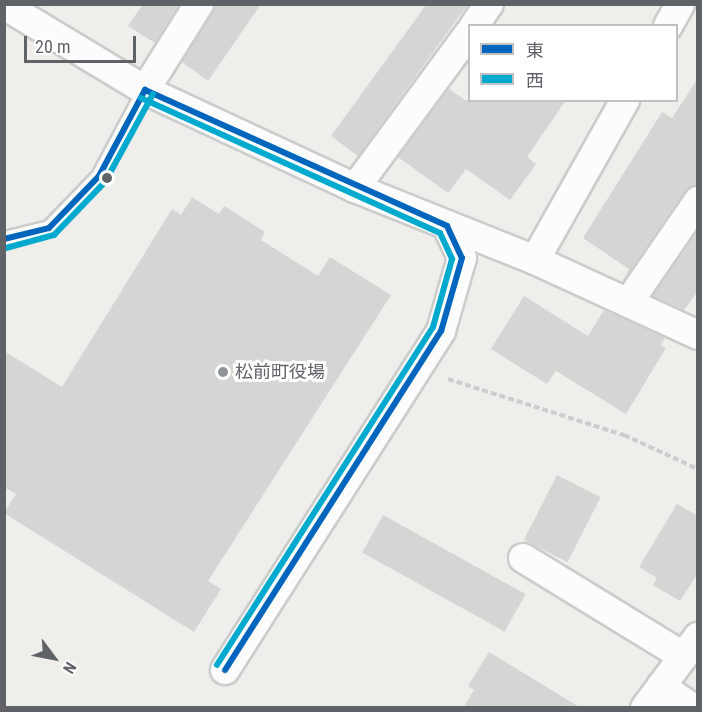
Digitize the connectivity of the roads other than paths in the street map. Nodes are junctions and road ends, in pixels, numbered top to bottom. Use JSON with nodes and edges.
{"nodes":[{"id":1,"x":200,"y":4,"type":"edge"},
{"id":2,"x":489,"y":4,"type":"edge"},
{"id":3,"x":680,"y":4,"type":"edge"},
{"id":4,"x":4,"y":5,"type":"edge"},
{"id":5,"x":475,"y":24,"type":"edge"},
{"id":6,"x":669,"y":24,"type":"edge"},
{"id":7,"x":468,"y":35,"type":"edge"},
{"id":8,"x":145,"y":90,"type":"junction"},
{"id":9,"x":624,"y":102,"type":"edge"},
{"id":10,"x":355,"y":188,"type":"junction"},
{"id":11,"x":698,"y":201,"type":"edge"},
{"id":12,"x":447,"y":226,"type":"junction"},
{"id":13,"x":4,"y":239,"type":"edge"},
{"id":14,"x":535,"y":260,"type":"junction"},
{"id":15,"x":628,"y":303,"type":"junction"},
{"id":16,"x":698,"y":335,"type":"edge"},
{"id":17,"x":523,"y":558,"type":"dead end"},
{"id":18,"x":690,"y":646,"type":"edge"},
{"id":19,"x":225,"y":670,"type":"dead end"},
{"id":20,"x":653,"y":697,"type":"edge"},
{"id":21,"x":692,"y":708,"type":"edge"}],
"edges":[{"from":1,"to":8,"type":"street"},
{"from":2,"to":5,"type":"street"},
{"from":3,"to":6,"type":"street"},
{"from":4,"to":8,"type":"street"},
{"from":7,"to":10,"type":"street"},
{"from":8,"to":10,"type":"street"},
{"from":8,"to":13,"type":"lane"},
{"from":9,"to":14,"type":"street"},
{"from":10,"to":12,"type":"street"},
{"from":11,"to":15,"type":"street"},
{"from":12,"to":14,"type":"street"},
{"from":12,"to":19,"type":"street"},
{"from":14,"to":15,"type":"street"},
{"from":15,"to":16,"type":"street"},
{"from":17,"to":18,"type":"street"},
{"from":18,"to":20,"type":"street"},
{"from":20,"to":21,"type":"street"}]}
